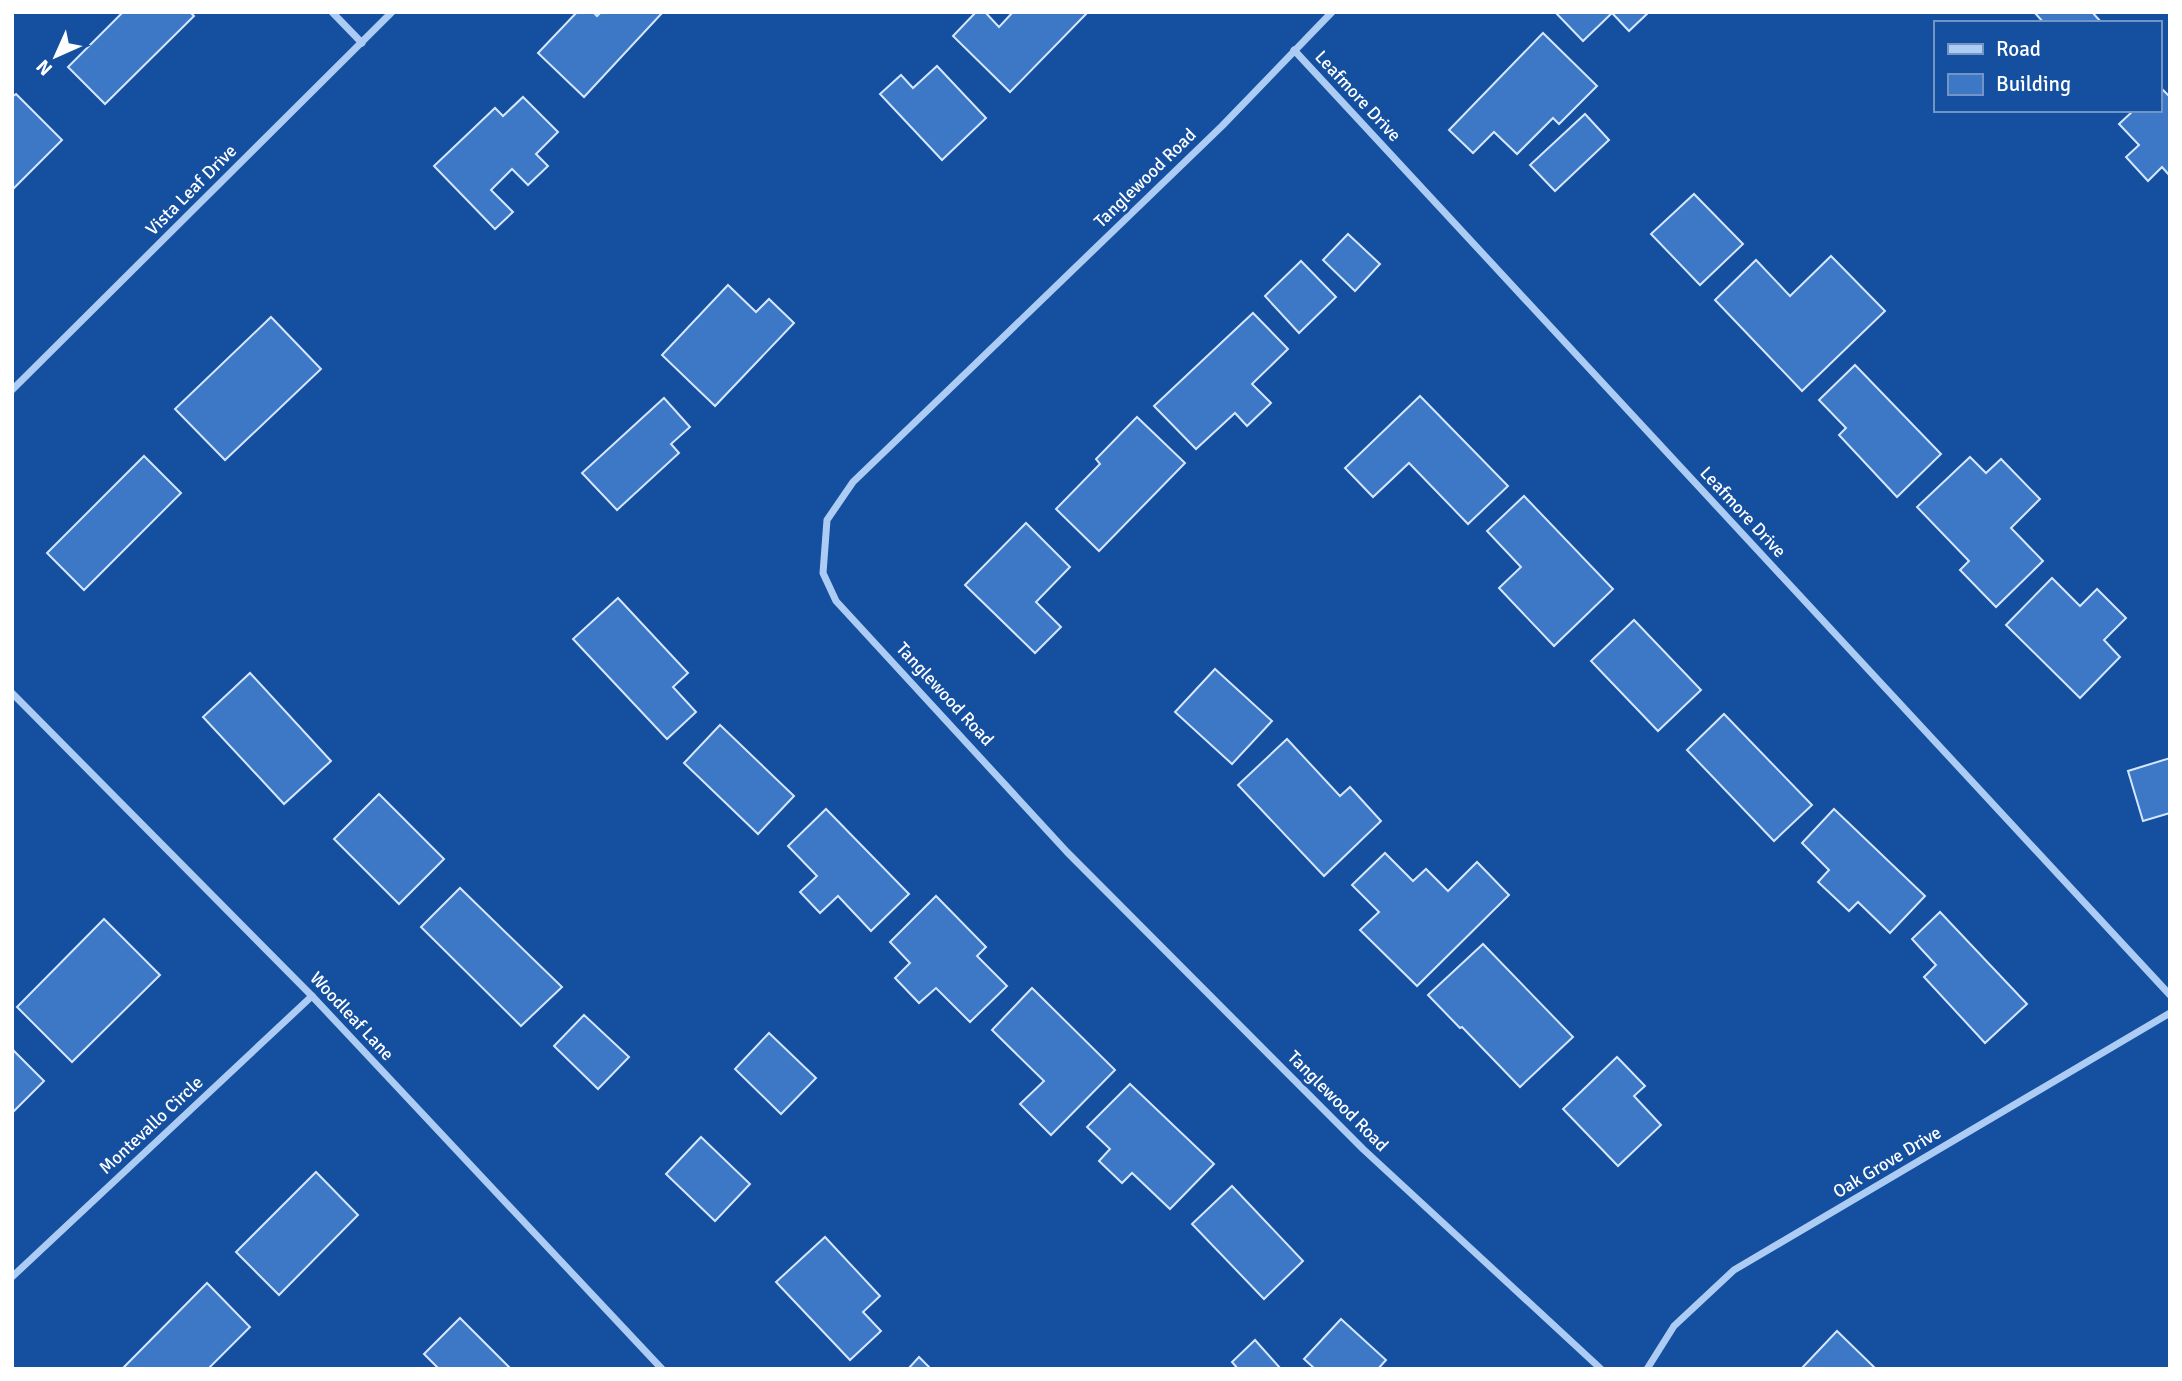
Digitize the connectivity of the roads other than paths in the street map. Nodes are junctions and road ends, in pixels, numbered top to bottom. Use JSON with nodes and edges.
{"nodes":[{"id":1,"x":332,"y":12,"type":"edge"},
{"id":2,"x":393,"y":12,"type":"edge"},
{"id":3,"x":1332,"y":12,"type":"edge"},
{"id":4,"x":362,"y":43,"type":"junction"},
{"id":5,"x":1294,"y":50,"type":"junction"},
{"id":6,"x":12,"y":390,"type":"edge"},
{"id":7,"x":12,"y":692,"type":"edge"},
{"id":8,"x":2170,"y":995,"type":"edge"},
{"id":9,"x":312,"y":996,"type":"junction"},
{"id":10,"x":2170,"y":1013,"type":"edge"},
{"id":11,"x":12,"y":1277,"type":"edge"},
{"id":12,"x":662,"y":1369,"type":"edge"},
{"id":13,"x":1601,"y":1369,"type":"edge"},
{"id":14,"x":1647,"y":1369,"type":"edge"}],
"edges":[{"from":1,"to":4,"type":"street"},
{"from":2,"to":4,"type":"street","name":"Vista Leaf Drive"},
{"from":3,"to":5,"type":"street","name":"Tanglewood Road"},
{"from":4,"to":6,"type":"street","name":"Vista Leaf Drive"},
{"from":5,"to":8,"type":"street","name":"Leafmore Drive"},
{"from":5,"to":13,"type":"street","name":"Tanglewood Road"},
{"from":7,"to":9,"type":"street","name":"Woodleaf Lane"},
{"from":9,"to":11,"type":"street","name":"Montevallo Circle"},
{"from":9,"to":12,"type":"street","name":"Woodleaf Lane"},
{"from":10,"to":14,"type":"street","name":"Oak Grove Drive"}]}
